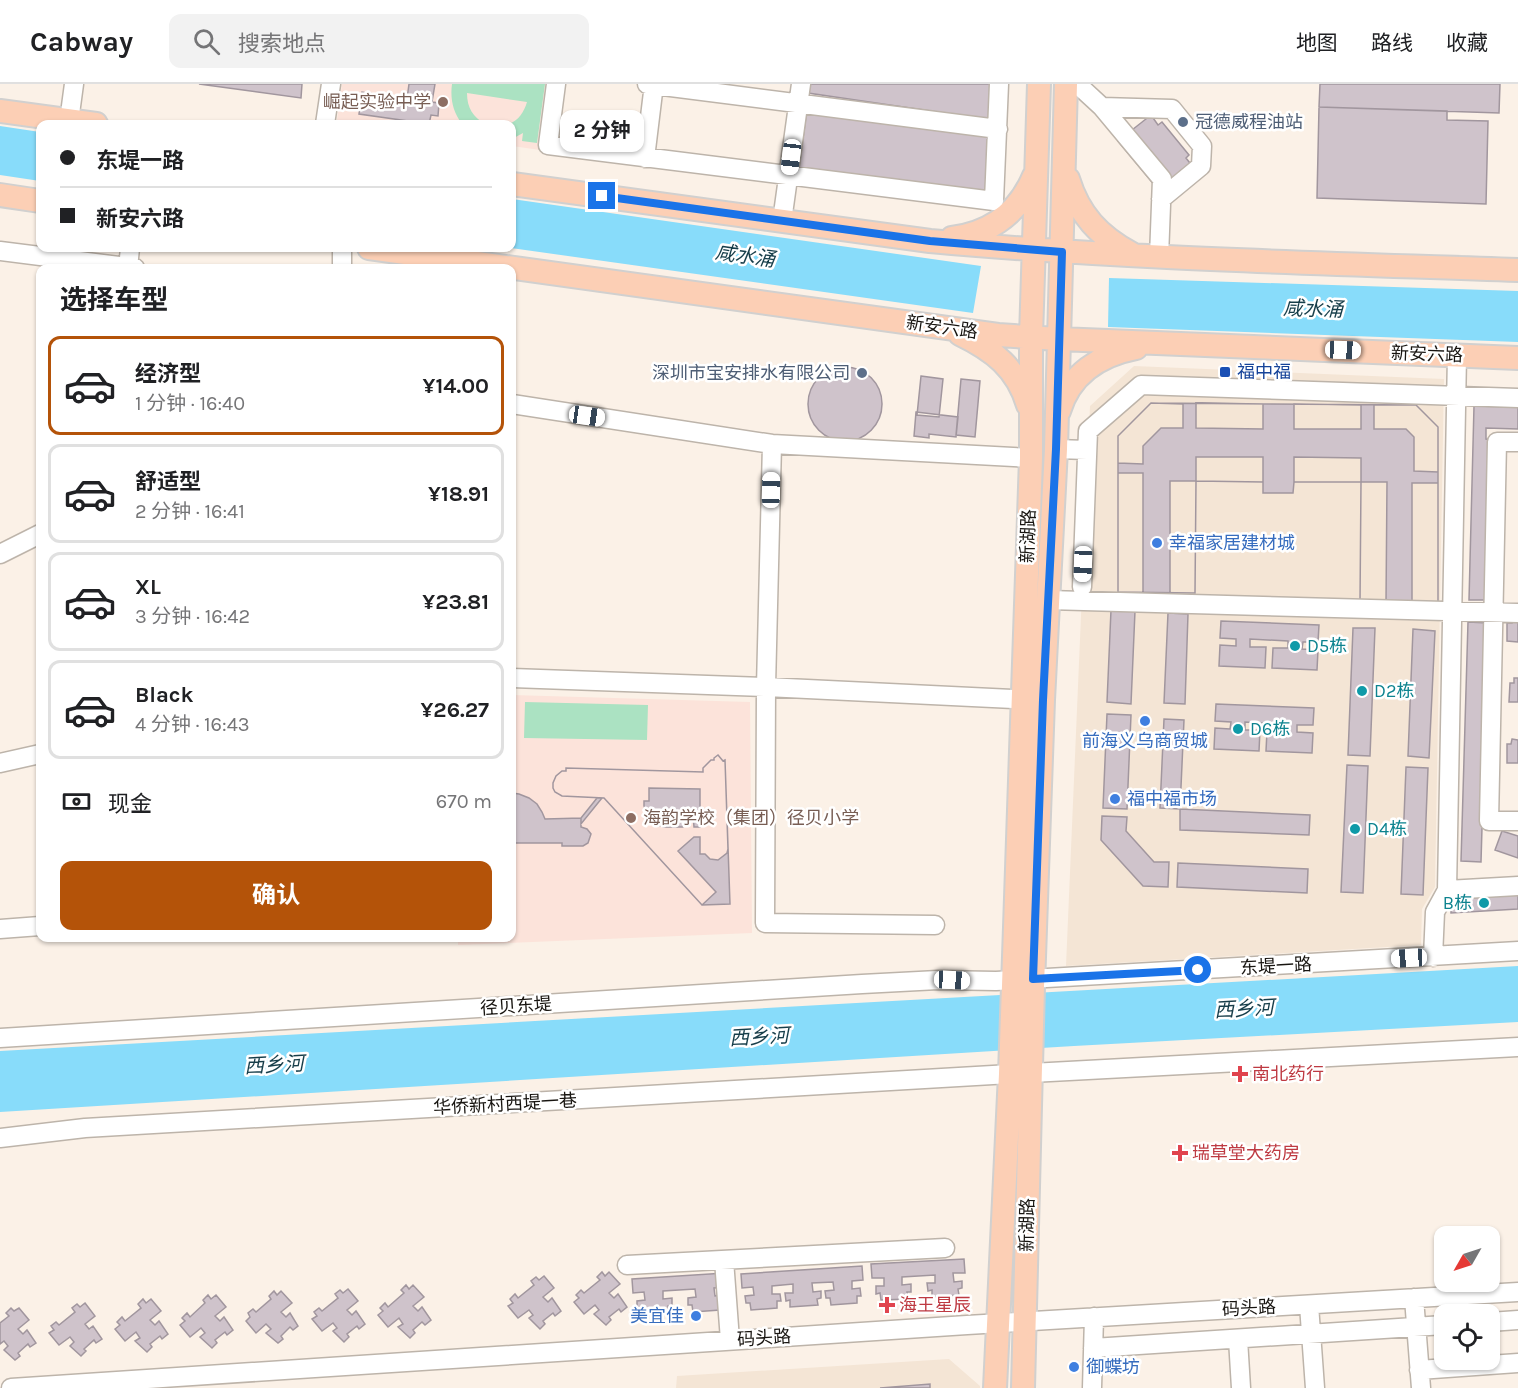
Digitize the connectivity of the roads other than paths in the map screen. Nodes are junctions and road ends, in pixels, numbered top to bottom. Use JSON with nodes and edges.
{"nodes":[{"id":1,"x":74,"y":84,"type":"edge"},
{"id":2,"x":331,"y":84,"type":"edge"},
{"id":3,"x":556,"y":84,"type":"edge"},
{"id":4,"x":652,"y":84,"type":"edge"},
{"id":5,"x":801,"y":84,"type":"edge"},
{"id":6,"x":999,"y":84,"type":"edge"},
{"id":7,"x":1039,"y":84,"type":"edge"},
{"id":8,"x":1066,"y":84,"type":"edge"},
{"id":9,"x":1077,"y":84,"type":"edge"},
{"id":10,"x":798,"y":102,"type":"junction"},
{"id":11,"x":1102,"y":107,"type":"junction"},
{"id":12,"x":0,"y":111,"type":"edge"},
{"id":13,"x":62,"y":120,"type":"edge"},
{"id":14,"x":69,"y":120,"type":"edge"},
{"id":15,"x":326,"y":120,"type":"edge"},
{"id":16,"x":998,"y":129,"type":"junction"},
{"id":17,"x":645,"y":158,"type":"junction"},
{"id":18,"x":1036,"y":169,"type":"junction"},
{"id":19,"x":1064,"y":170,"type":"junction"},
{"id":20,"x":788,"y":175,"type":"junction"},
{"id":21,"x":516,"y":185,"type":"edge"},
{"id":22,"x":0,"y":195,"type":"edge"},
{"id":23,"x":1161,"y":199,"type":"junction"},
{"id":24,"x":36,"y":200,"type":"edge"},
{"id":25,"x":782,"y":221,"type":"junction"},
{"id":26,"x":930,"y":241,"type":"junction"},
{"id":27,"x":1033,"y":250,"type":"junction"},
{"id":28,"x":0,"y":251,"type":"edge"},
{"id":29,"x":398,"y":252,"type":"edge"},
{"id":30,"x":1062,"y":252,"type":"junction"},
{"id":31,"x":1133,"y":255,"type":"junction"},
{"id":32,"x":1159,"y":257,"type":"junction"},
{"id":33,"x":99,"y":264,"type":"edge"},
{"id":34,"x":486,"y":264,"type":"edge"},
{"id":35,"x":516,"y":268,"type":"edge"},
{"id":36,"x":1518,"y":270,"type":"edge"},
{"id":37,"x":945,"y":327,"type":"junction"},
{"id":38,"x":1031,"y":338,"type":"junction"},
{"id":39,"x":1059,"y":339,"type":"junction"},
{"id":40,"x":1163,"y":342,"type":"junction"},
{"id":41,"x":1456,"y":355,"type":"junction"},
{"id":42,"x":1518,"y":358,"type":"edge"},
{"id":43,"x":1456,"y":395,"type":"junction"},
{"id":44,"x":1518,"y":398,"type":"edge"},
{"id":45,"x":516,"y":405,"type":"edge"},
{"id":46,"x":1031,"y":417,"type":"junction"},
{"id":47,"x":1056,"y":421,"type":"junction"},
{"id":48,"x":1518,"y":442,"type":"edge"},
{"id":49,"x":772,"y":444,"type":"junction"},
{"id":50,"x":1056,"y":449,"type":"junction"},
{"id":51,"x":1087,"y":450,"type":"junction"},
{"id":52,"x":1031,"y":458,"type":"junction"},
{"id":53,"x":36,"y":536,"type":"edge"},
{"id":54,"x":0,"y":555,"type":"edge"},
{"id":55,"x":1082,"y":587,"type":"dead end"},
{"id":56,"x":1048,"y":600,"type":"junction"},
{"id":57,"x":1452,"y":611,"type":"junction"},
{"id":58,"x":1494,"y":612,"type":"junction"},
{"id":59,"x":1518,"y":613,"type":"edge"},
{"id":60,"x":516,"y":678,"type":"edge"},
{"id":61,"x":766,"y":687,"type":"junction"},
{"id":62,"x":1033,"y":700,"type":"junction"},
{"id":63,"x":36,"y":755,"type":"edge"},
{"id":64,"x":0,"y":763,"type":"edge"},
{"id":65,"x":1518,"y":821,"type":"edge"},
{"id":66,"x":1518,"y":886,"type":"edge"},
{"id":67,"x":1447,"y":890,"type":"junction"},
{"id":68,"x":935,"y":925,"type":"dead end"},
{"id":69,"x":36,"y":926,"type":"edge"},
{"id":70,"x":0,"y":928,"type":"edge"},
{"id":71,"x":1518,"y":951,"type":"edge"},
{"id":72,"x":1433,"y":957,"type":"junction"},
{"id":73,"x":1023,"y":983,"type":"junction"},
{"id":74,"x":0,"y":1038,"type":"edge"},
{"id":75,"x":1518,"y":1047,"type":"edge"},
{"id":76,"x":1020,"y":1068,"type":"junction"},
{"id":77,"x":0,"y":1138,"type":"edge"},
{"id":78,"x":945,"y":1248,"type":"dead end"},
{"id":79,"x":724,"y":1260,"type":"junction"},
{"id":80,"x":627,"y":1265,"type":"dead end"},
{"id":81,"x":1518,"y":1292,"type":"edge"},
{"id":82,"x":1414,"y":1298,"type":"junction"},
{"id":83,"x":1309,"y":1305,"type":"junction"},
{"id":84,"x":1094,"y":1317,"type":"junction"},
{"id":85,"x":1518,"y":1320,"type":"edge"},
{"id":86,"x":1025,"y":1321,"type":"junction"},
{"id":87,"x":1500,"y":1321,"type":"edge"},
{"id":88,"x":997,"y":1323,"type":"junction"},
{"id":89,"x":1434,"y":1326,"type":"edge"},
{"id":90,"x":1416,"y":1327,"type":"junction"},
{"id":91,"x":1311,"y":1334,"type":"junction"},
{"id":92,"x":1238,"y":1339,"type":"junction"},
{"id":93,"x":730,"y":1340,"type":"junction"},
{"id":94,"x":1093,"y":1348,"type":"junction"},
{"id":95,"x":1518,"y":1363,"type":"edge"},
{"id":96,"x":1420,"y":1379,"type":"edge"},
{"id":97,"x":131,"y":1384,"type":"edge"},
{"id":98,"x":11,"y":1388,"type":"edge"},
{"id":99,"x":995,"y":1388,"type":"edge"},
{"id":100,"x":1023,"y":1388,"type":"edge"},
{"id":101,"x":1092,"y":1388,"type":"edge"},
{"id":102,"x":1241,"y":1388,"type":"edge"},
{"id":103,"x":1315,"y":1388,"type":"edge"}],
"edges":[{"from":1,"to":14,"type":"street"},
{"from":2,"to":15,"type":"street"},
{"from":3,"to":17,"type":"street"},
{"from":4,"to":10,"type":"street"},
{"from":4,"to":17,"type":"street"},
{"from":5,"to":10,"type":"street"},
{"from":6,"to":16,"type":"street"},
{"from":7,"to":18,"type":"main road","name":"新湖路"},
{"from":8,"to":19,"type":"main road","name":"新湖路"},
{"from":9,"to":11,"type":"street"},
{"from":10,"to":16,"type":"street"},
{"from":10,"to":20,"type":"street"},
{"from":11,"to":23,"type":"street"},
{"from":11,"to":23,"type":"street"},
{"from":12,"to":13,"type":"main road"},
{"from":16,"to":20,"type":"street"},
{"from":17,"to":20,"type":"street"},
{"from":18,"to":26,"type":"main road"},
{"from":18,"to":27,"type":"main road","name":"新湖路"},
{"from":19,"to":30,"type":"main road","name":"新湖路"},
{"from":19,"to":31,"type":"main road"},
{"from":20,"to":25,"type":"street"},
{"from":21,"to":25,"type":"main road"},
{"from":22,"to":24,"type":"main road"},
{"from":23,"to":32,"type":"street"},
{"from":25,"to":26,"type":"main road"},
{"from":26,"to":27,"type":"main road"},
{"from":27,"to":30,"type":"main road"},
{"from":27,"to":38,"type":"main road","name":"新湖路"},
{"from":28,"to":33,"type":"street"},
{"from":29,"to":34,"type":"main road","name":"新安六路"},
{"from":30,"to":31,"type":"main road"},
{"from":30,"to":39,"type":"main road","name":"新湖路"},
{"from":31,"to":32,"type":"main road"},
{"from":32,"to":36,"type":"main road"},
{"from":35,"to":37,"type":"main road","name":"新安六路"},
{"from":37,"to":38,"type":"main road","name":"新安六路"},
{"from":37,"to":46,"type":"main road"},
{"from":38,"to":39,"type":"main road","name":"新安六路"},
{"from":38,"to":46,"type":"main road","name":"新湖路"},
{"from":39,"to":40,"type":"main road","name":"新安六路"},
{"from":39,"to":47,"type":"main road","name":"新湖路"},
{"from":40,"to":41,"type":"main road","name":"新安六路"},
{"from":40,"to":47,"type":"main road"},
{"from":41,"to":42,"type":"main road","name":"新安六路"},
{"from":41,"to":43,"type":"street"},
{"from":43,"to":44,"type":"street"},
{"from":43,"to":51,"type":"street"},
{"from":43,"to":57,"type":"street"},
{"from":45,"to":49,"type":"street"},
{"from":46,"to":52,"type":"main road","name":"新湖路"},
{"from":47,"to":50,"type":"main road","name":"新湖路"},
{"from":48,"to":58,"type":"street"},
{"from":49,"to":52,"type":"street"},
{"from":49,"to":61,"type":"street"},
{"from":50,"to":51,"type":"street"},
{"from":50,"to":56,"type":"main road","name":"新湖路"},
{"from":51,"to":55,"type":"street"},
{"from":52,"to":62,"type":"main road","name":"新湖路"},
{"from":53,"to":54,"type":"street"},
{"from":56,"to":57,"type":"street"},
{"from":56,"to":62,"type":"main road","name":"新湖路"},
{"from":57,"to":58,"type":"street"},
{"from":57,"to":67,"type":"street"},
{"from":58,"to":59,"type":"street"},
{"from":58,"to":65,"type":"street"},
{"from":60,"to":61,"type":"street"},
{"from":61,"to":62,"type":"street"},
{"from":61,"to":68,"type":"street"},
{"from":62,"to":73,"type":"main road","name":"新湖路"},
{"from":63,"to":64,"type":"street"},
{"from":66,"to":67,"type":"street"},
{"from":67,"to":72,"type":"street"},
{"from":69,"to":70,"type":"street"},
{"from":71,"to":72,"type":"street","name":"东堤一路"},
{"from":72,"to":73,"type":"street","name":"东堤一路"},
{"from":73,"to":74,"type":"street","name":"径贝东堤"},
{"from":73,"to":76,"type":"main road","name":"新湖路"},
{"from":75,"to":76,"type":"street","name":"华侨新村西堤一巷"},
{"from":76,"to":77,"type":"street","name":"华侨新村西堤一巷"},
{"from":76,"to":86,"type":"main road","name":"新湖路"},
{"from":76,"to":88,"type":"main road","name":"新湖路"},
{"from":78,"to":79,"type":"street"},
{"from":79,"to":80,"type":"street"},
{"from":79,"to":93,"type":"street"},
{"from":81,"to":82,"type":"street","name":"码头路"},
{"from":82,"to":83,"type":"street","name":"码头路"},
{"from":82,"to":90,"type":"street"},
{"from":83,"to":84,"type":"street","name":"码头路"},
{"from":83,"to":91,"type":"street"},
{"from":84,"to":86,"type":"street","name":"码头路"},
{"from":84,"to":94,"type":"street"},
{"from":85,"to":87,"type":"street"},
{"from":86,"to":88,"type":"street","name":"码头路"},
{"from":86,"to":100,"type":"main road","name":"新湖路"},
{"from":88,"to":93,"type":"street","name":"码头路"},
{"from":88,"to":99,"type":"main road","name":"新湖路"},
{"from":89,"to":90,"type":"street"},
{"from":90,"to":91,"type":"street"},
{"from":90,"to":96,"type":"street"},
{"from":91,"to":92,"type":"street"},
{"from":91,"to":103,"type":"street"},
{"from":92,"to":94,"type":"street"},
{"from":92,"to":102,"type":"street"},
{"from":93,"to":97,"type":"street","name":"码头路"},
{"from":94,"to":101,"type":"street"},
{"from":95,"to":96,"type":"street"},
{"from":97,"to":98,"type":"street","name":"码头路"}]}
